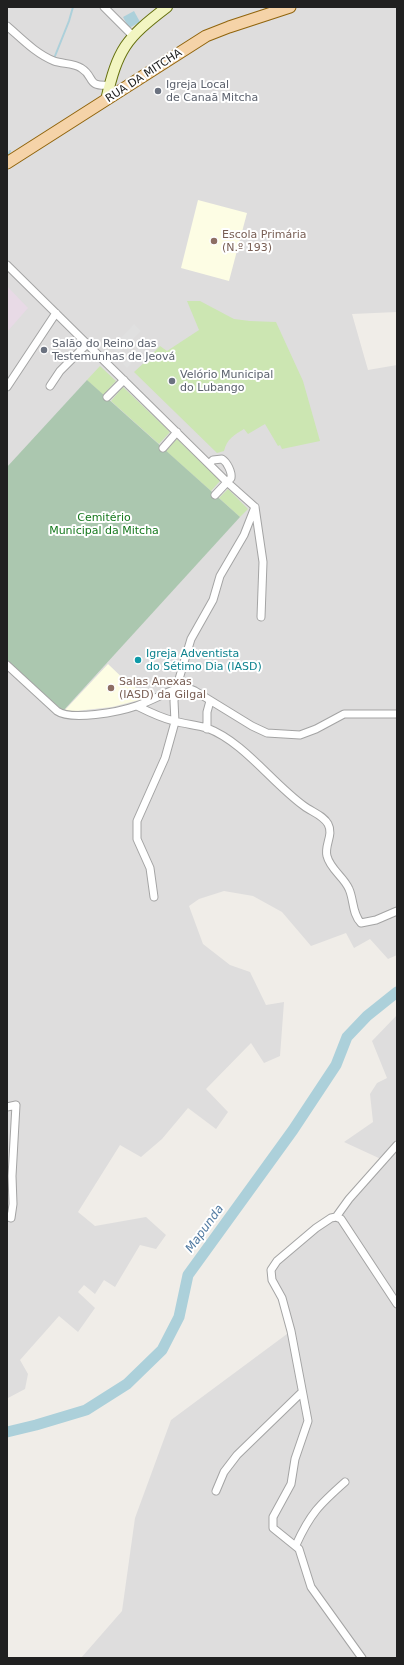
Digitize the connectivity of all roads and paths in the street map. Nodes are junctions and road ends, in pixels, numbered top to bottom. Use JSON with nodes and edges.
{"nodes":[{"id":1,"x":104,"y":7,"type":"edge"},
{"id":2,"x":167,"y":7,"type":"edge"},
{"id":3,"x":290,"y":7,"type":"edge"},
{"id":4,"x":7,"y":26,"type":"edge"},
{"id":5,"x":132,"y":35,"type":"junction"},
{"id":6,"x":110,"y":85,"type":"junction"},
{"id":7,"x":106,"y":100,"type":"junction"},
{"id":8,"x":8,"y":162,"type":"edge"},
{"id":9,"x":7,"y":265,"type":"edge"},
{"id":10,"x":56,"y":313,"type":"junction"},
{"id":11,"x":87,"y":344,"type":"junction"},
{"id":12,"x":124,"y":380,"type":"junction"},
{"id":13,"x":50,"y":386,"type":"dead end"},
{"id":14,"x":7,"y":387,"type":"edge"},
{"id":15,"x":107,"y":397,"type":"dead end"},
{"id":16,"x":177,"y":432,"type":"junction"},
{"id":17,"x":163,"y":448,"type":"dead end"},
{"id":18,"x":209,"y":464,"type":"junction"},
{"id":19,"x":227,"y":482,"type":"junction"},
{"id":20,"x":215,"y":495,"type":"dead end"},
{"id":21,"x":255,"y":507,"type":"junction"},
{"id":22,"x":261,"y":617,"type":"dead end"},
{"id":23,"x":7,"y":665,"type":"edge"},
{"id":24,"x":177,"y":686,"type":"junction"},
{"id":25,"x":210,"y":701,"type":"junction"},
{"id":26,"x":138,"y":706,"type":"junction"},
{"id":27,"x":397,"y":714,"type":"edge"},
{"id":28,"x":175,"y":722,"type":"junction"},
{"id":29,"x":207,"y":728,"type":"junction"},
{"id":30,"x":154,"y":897,"type":"dead end"},
{"id":31,"x":397,"y":911,"type":"edge"},
{"id":32,"x":7,"y":1107,"type":"edge"},
{"id":33,"x":397,"y":1144,"type":"edge"},
{"id":34,"x":7,"y":1216,"type":"edge"},
{"id":35,"x":336,"y":1217,"type":"junction"},
{"id":36,"x":397,"y":1304,"type":"edge"},
{"id":37,"x":302,"y":1392,"type":"junction"},
{"id":38,"x":345,"y":1482,"type":"dead end"},
{"id":39,"x":216,"y":1491,"type":"dead end"},
{"id":40,"x":296,"y":1546,"type":"junction"},
{"id":41,"x":362,"y":1658,"type":"edge"}],
"edges":[{"from":1,"to":5,"type":"street"},
{"from":2,"to":5,"type":"main road"},
{"from":3,"to":7,"type":"main road","name":"RUA DA MITCHA"},
{"from":4,"to":6,"type":"street"},
{"from":5,"to":6,"type":"main road"},
{"from":6,"to":7,"type":"main road"},
{"from":7,"to":8,"type":"main road","name":"RUA DA MITCHA"},
{"from":9,"to":10,"type":"street"},
{"from":10,"to":11,"type":"street"},
{"from":10,"to":14,"type":"street"},
{"from":11,"to":12,"type":"street"},
{"from":11,"to":13,"type":"street"},
{"from":12,"to":15,"type":"street"},
{"from":12,"to":16,"type":"street"},
{"from":16,"to":17,"type":"street"},
{"from":16,"to":18,"type":"street"},
{"from":18,"to":19,"type":"street"},
{"from":18,"to":19,"type":"street"},
{"from":19,"to":20,"type":"street"},
{"from":19,"to":21,"type":"street"},
{"from":21,"to":22,"type":"street"},
{"from":21,"to":24,"type":"street"},
{"from":23,"to":26,"type":"street"},
{"from":24,"to":25,"type":"street"},
{"from":24,"to":26,"type":"street"},
{"from":24,"to":28,"type":"street"},
{"from":25,"to":27,"type":"street"},
{"from":25,"to":29,"type":"street"},
{"from":26,"to":28,"type":"street"},
{"from":28,"to":29,"type":"street"},
{"from":28,"to":30,"type":"street"},
{"from":29,"to":31,"type":"street"},
{"from":32,"to":34,"type":"street"},
{"from":33,"to":35,"type":"street"},
{"from":35,"to":36,"type":"street"},
{"from":35,"to":37,"type":"street"},
{"from":37,"to":39,"type":"street"},
{"from":37,"to":40,"type":"street"},
{"from":38,"to":40,"type":"street"},
{"from":40,"to":41,"type":"street"}]}
